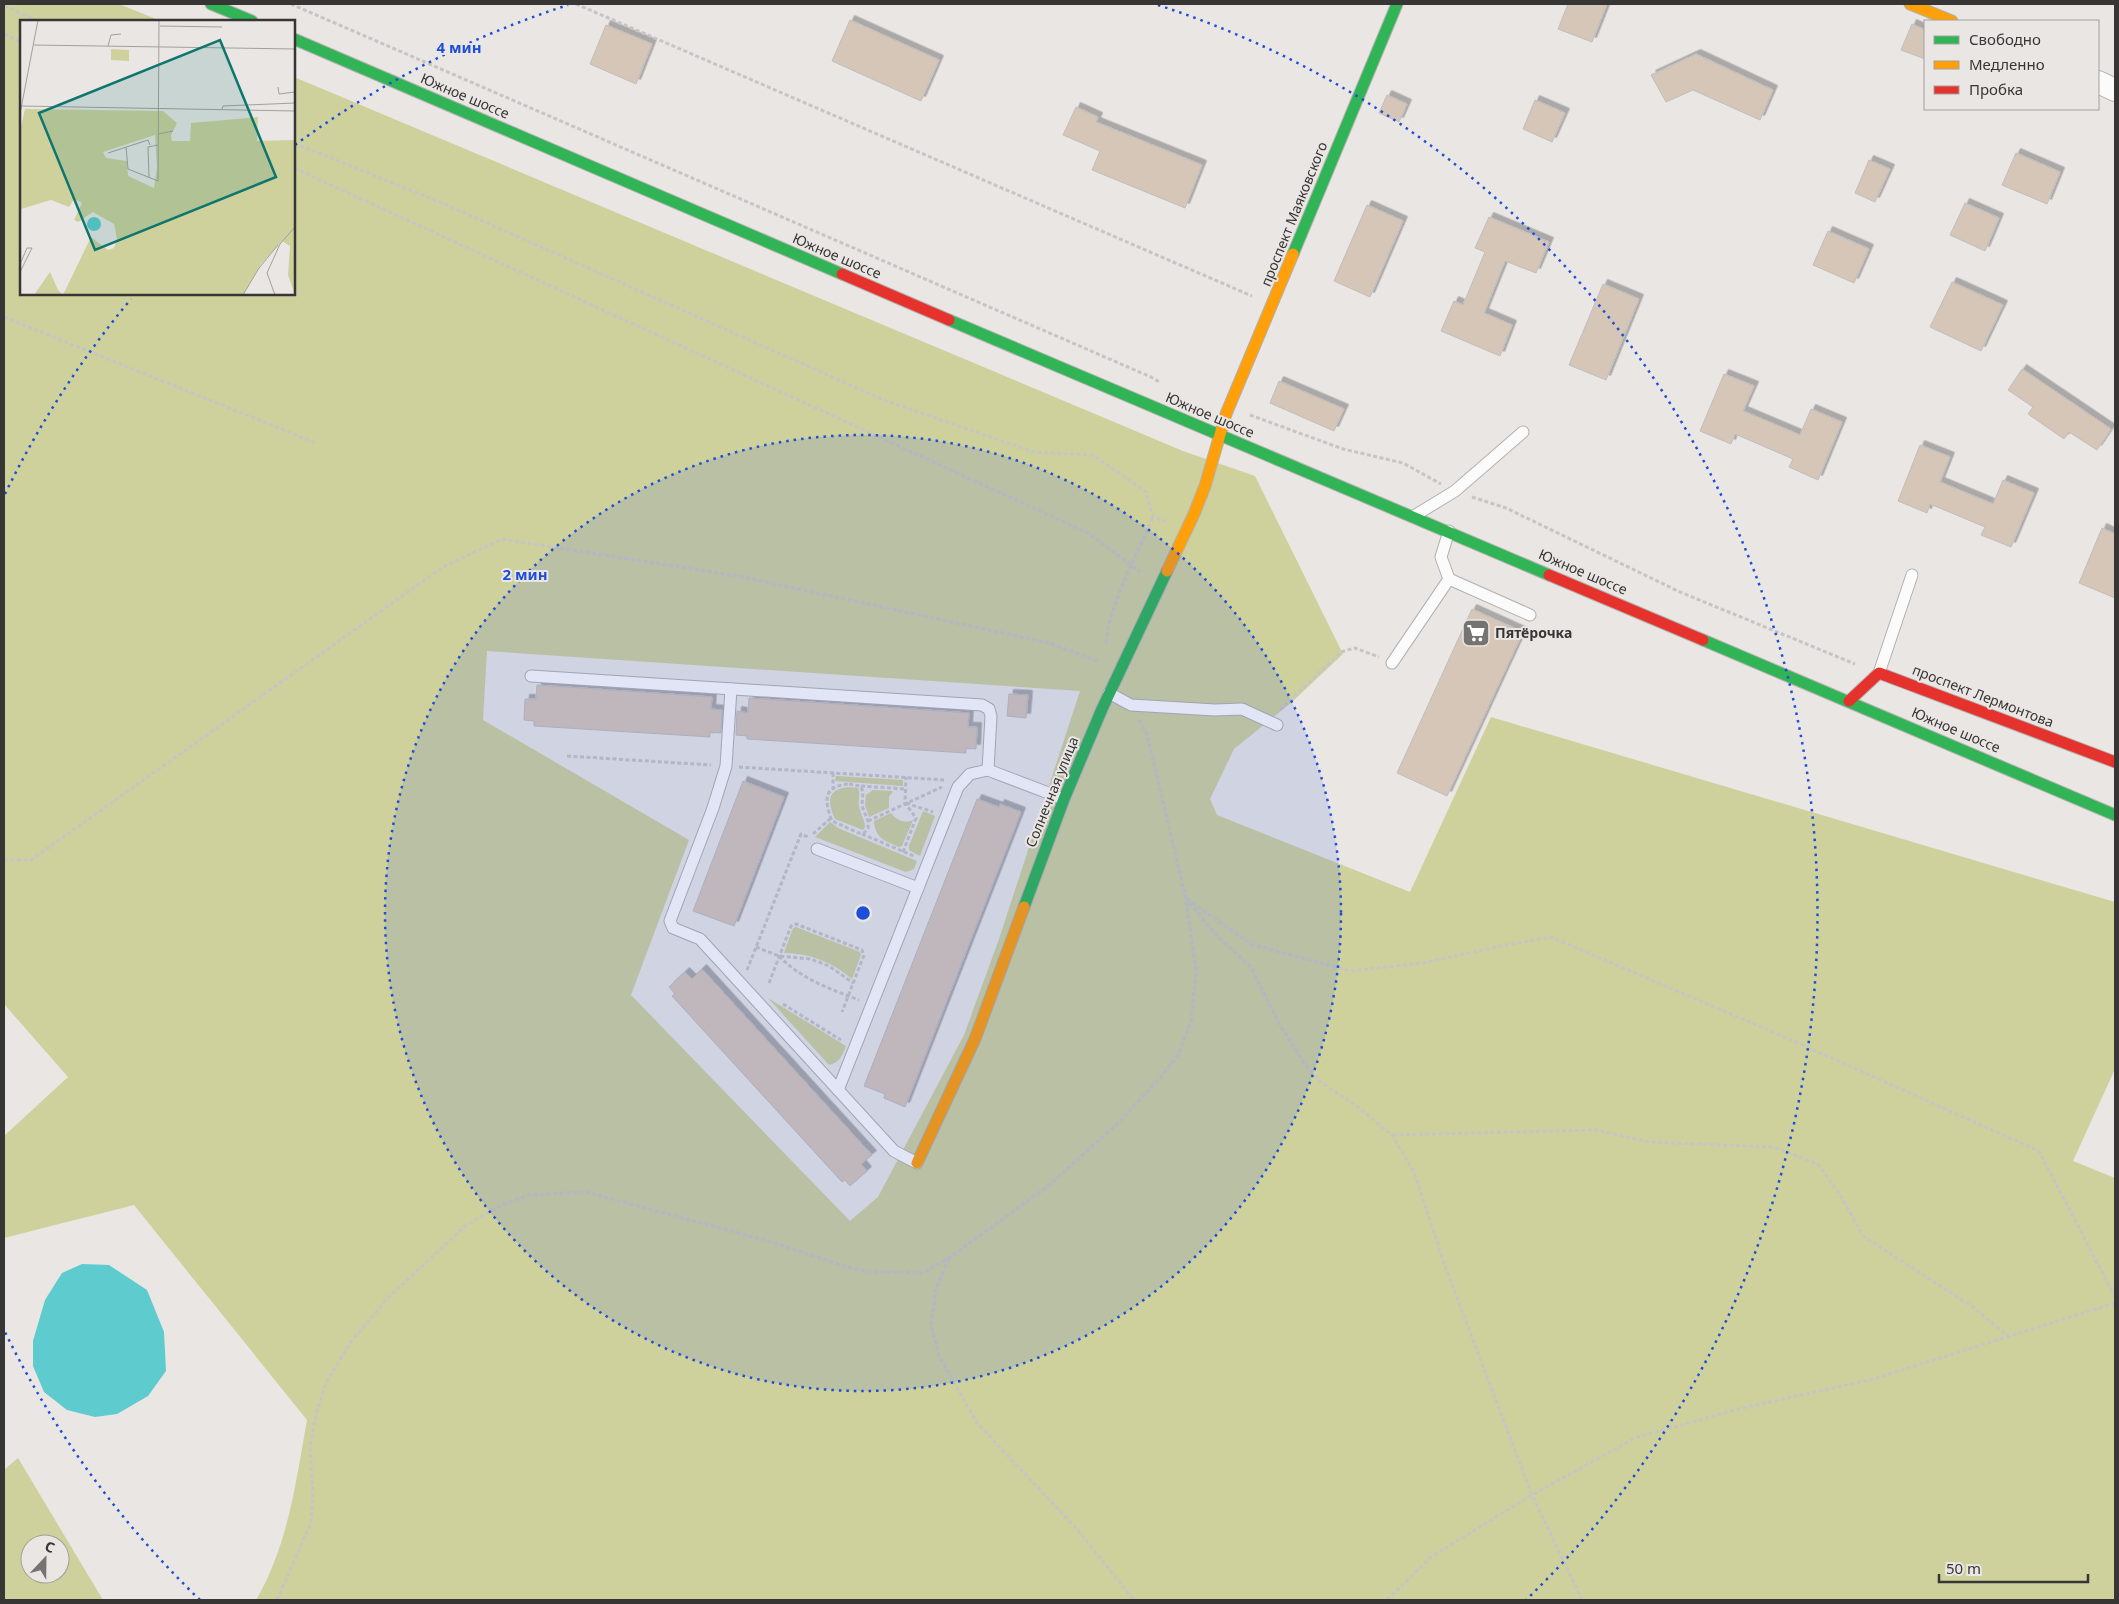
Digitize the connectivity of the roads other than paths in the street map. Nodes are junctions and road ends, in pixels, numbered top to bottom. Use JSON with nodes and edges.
{"nodes":[{"id":1,"x":211,"y":4,"type":"edge"},
{"id":2,"x":1397,"y":4,"type":"edge"},
{"id":3,"x":1910,"y":4,"type":"edge"},
{"id":4,"x":250,"y":20,"type":"edge"},
{"id":5,"x":1950,"y":20,"type":"edge"},
{"id":6,"x":295,"y":39,"type":"edge"},
{"id":7,"x":2099,"y":82,"type":"edge"},
{"id":8,"x":2115,"y":90,"type":"edge"},
{"id":9,"x":1523,"y":432,"type":"dead end"},
{"id":10,"x":1219,"y":435,"type":"junction"},
{"id":11,"x":1413,"y":516,"type":"junction"},
{"id":12,"x":1448,"y":531,"type":"junction"},
{"id":13,"x":1912,"y":575,"type":"dead end"},
{"id":14,"x":1449,"y":579,"type":"junction"},
{"id":15,"x":1530,"y":615,"type":"dead end"},
{"id":16,"x":1392,"y":663,"type":"road end"},
{"id":17,"x":1879,"y":673,"type":"junction"},
{"id":18,"x":531,"y":676,"type":"dead end"},
{"id":19,"x":731,"y":689,"type":"junction"},
{"id":20,"x":1109,"y":693,"type":"junction"},
{"id":21,"x":1849,"y":701,"type":"junction"},
{"id":22,"x":1277,"y":725,"type":"dead end"},
{"id":23,"x":2115,"y":762,"type":"edge"},
{"id":24,"x":988,"y":770,"type":"junction"},
{"id":25,"x":1064,"y":799,"type":"junction"},
{"id":26,"x":2115,"y":815,"type":"edge"},
{"id":27,"x":817,"y":848,"type":"dead end"},
{"id":28,"x":918,"y":888,"type":"junction"},
{"id":29,"x":838,"y":1090,"type":"junction"},
{"id":30,"x":916,"y":1163,"type":"joint"}],
"edges":[{"from":1,"to":4,"type":"street"},
{"from":2,"to":10,"type":"street","name":"проспект Маяковского"},
{"from":3,"to":5,"type":"street"},
{"from":6,"to":10,"type":"street","name":"Южное шоссе"},
{"from":7,"to":8,"type":"street"},
{"from":9,"to":11,"type":"lane"},
{"from":10,"to":11,"type":"street","name":"Южное шоссе"},
{"from":10,"to":20,"type":"street","name":"Солнечная улица"},
{"from":11,"to":12,"type":"street","name":"Южное шоссе"},
{"from":12,"to":14,"type":"lane"},
{"from":12,"to":21,"type":"street","name":"Южное шоссе"},
{"from":13,"to":17,"type":"lane"},
{"from":14,"to":15,"type":"lane"},
{"from":14,"to":16,"type":"lane"},
{"from":17,"to":21,"type":"street"},
{"from":17,"to":23,"type":"street","name":"проспект Лермонтова"},
{"from":18,"to":19,"type":"lane"},
{"from":19,"to":24,"type":"lane"},
{"from":19,"to":29,"type":"lane"},
{"from":20,"to":22,"type":"lane"},
{"from":20,"to":25,"type":"street","name":"Солнечная улица"},
{"from":21,"to":26,"type":"street","name":"Южное шоссе"},
{"from":24,"to":25,"type":"lane"},
{"from":24,"to":28,"type":"lane"},
{"from":25,"to":30,"type":"street","name":"Солнечная улица"},
{"from":27,"to":28,"type":"lane"},
{"from":28,"to":29,"type":"lane"},
{"from":29,"to":30,"type":"lane"}]}
